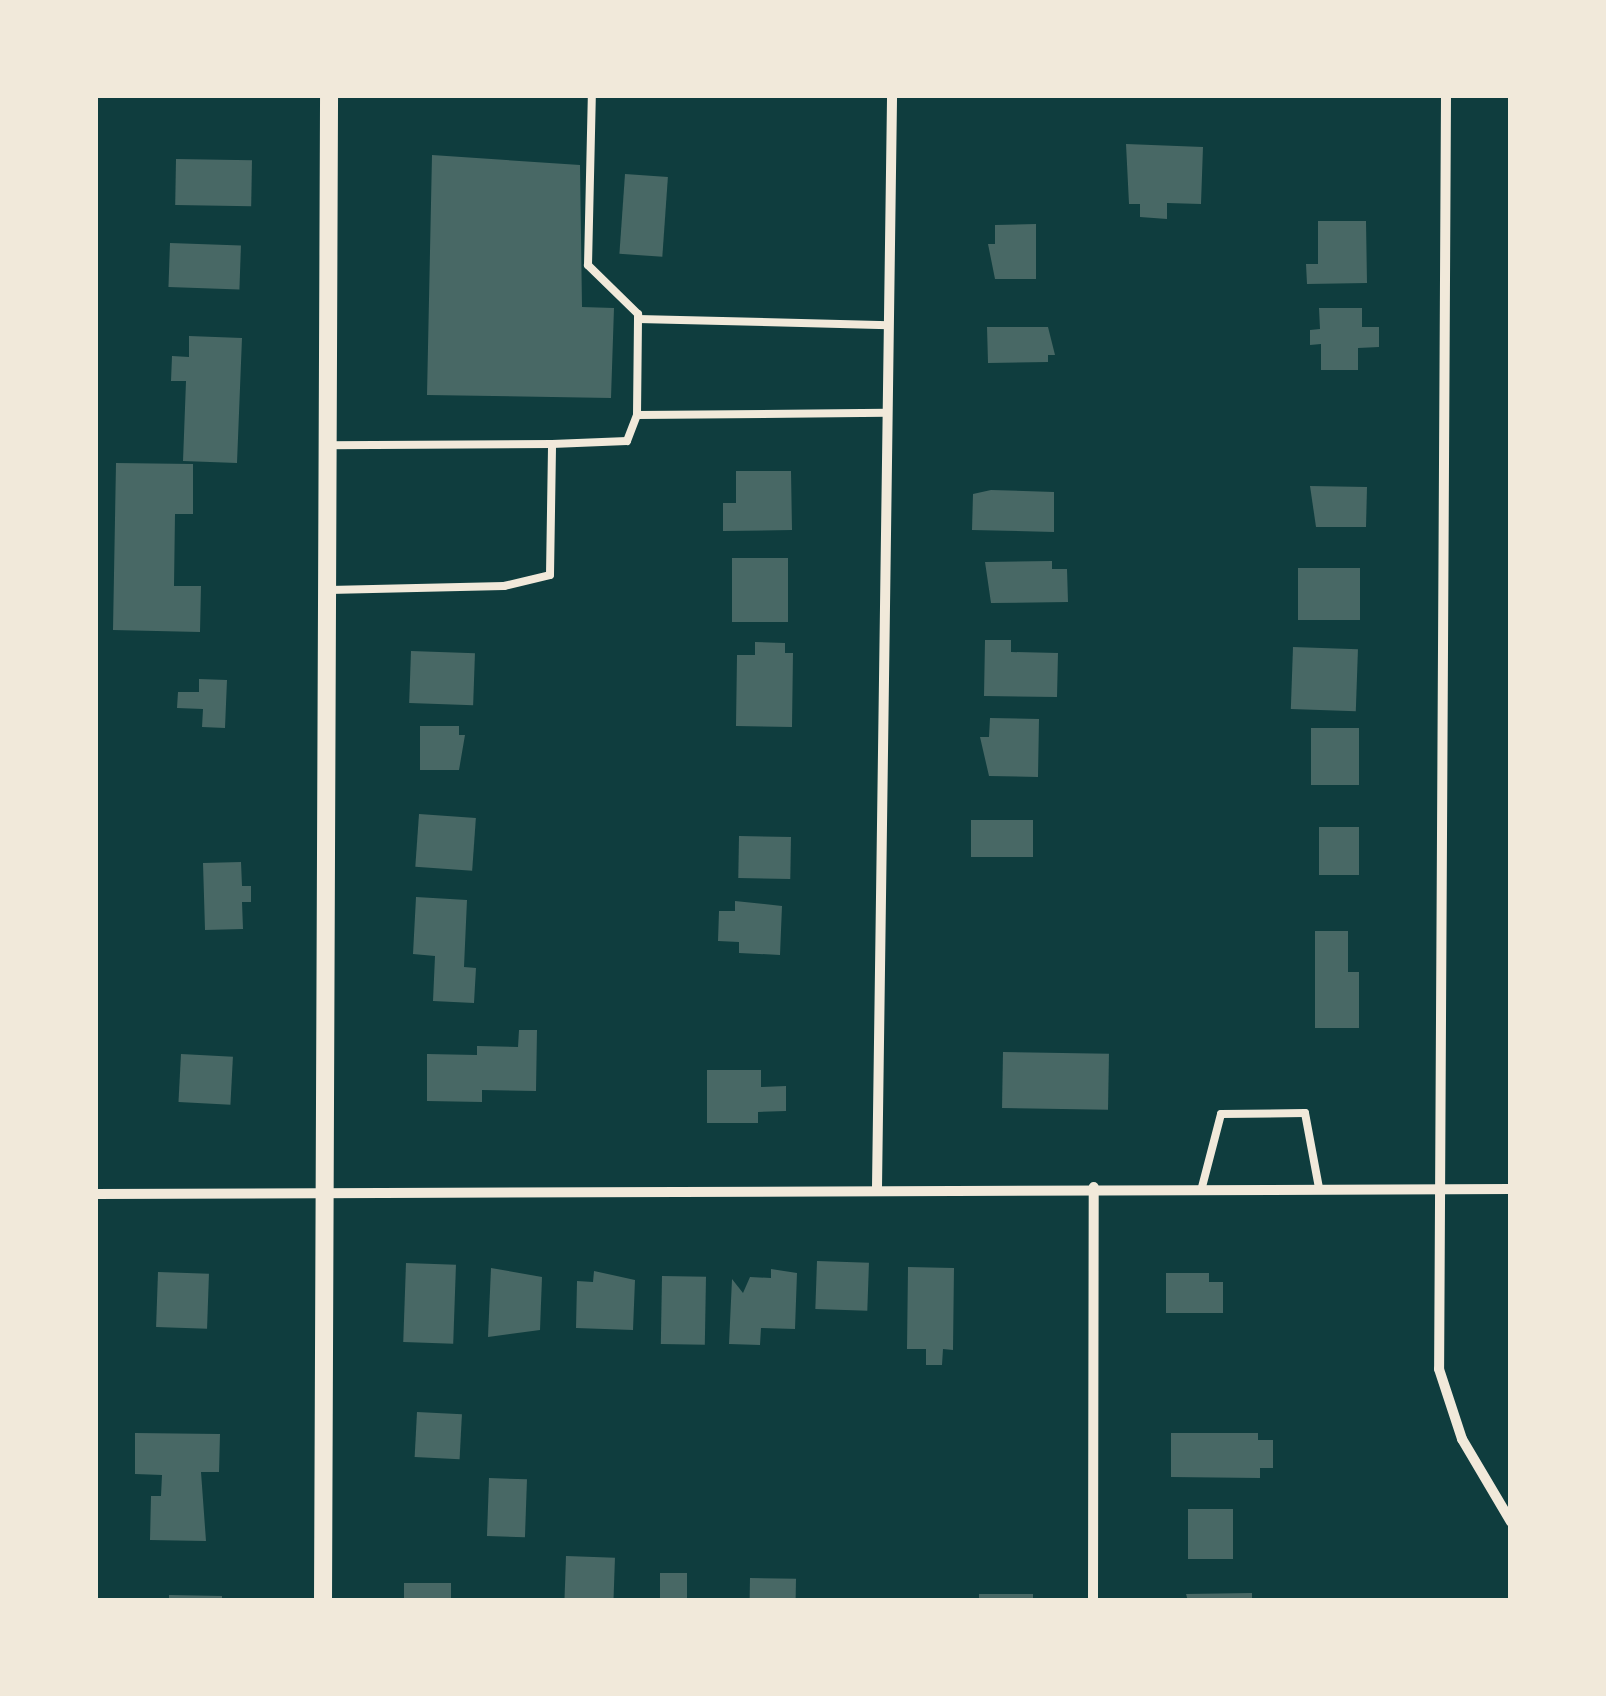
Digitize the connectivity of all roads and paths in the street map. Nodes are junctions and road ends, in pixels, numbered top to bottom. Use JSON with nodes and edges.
{"nodes":[{"id":1,"x":330,"y":95,"type":"edge"},
{"id":2,"x":592,"y":95,"type":"edge"},
{"id":3,"x":892,"y":95,"type":"edge"},
{"id":4,"x":1446,"y":95,"type":"edge"},
{"id":5,"x":638,"y":319,"type":"junction"},
{"id":6,"x":889,"y":324,"type":"junction"},
{"id":7,"x":888,"y":413,"type":"junction"},
{"id":8,"x":637,"y":416,"type":"junction"},
{"id":9,"x":552,"y":444,"type":"junction"},
{"id":10,"x":330,"y":445,"type":"junction"},
{"id":11,"x":330,"y":590,"type":"junction"},
{"id":12,"x":877,"y":1186,"type":"junction"},
{"id":13,"x":1094,"y":1187,"type":"junction"},
{"id":14,"x":1202,"y":1188,"type":"junction"},
{"id":15,"x":1320,"y":1188,"type":"junction"},
{"id":16,"x":1437,"y":1189,"type":"junction"},
{"id":17,"x":1511,"y":1189,"type":"edge"},
{"id":18,"x":95,"y":1194,"type":"edge"},
{"id":19,"x":330,"y":1194,"type":"junction"},
{"id":20,"x":1511,"y":1522,"type":"edge"},
{"id":21,"x":323,"y":1601,"type":"edge"},
{"id":22,"x":1093,"y":1601,"type":"edge"}],
"edges":[{"from":1,"to":10,"type":"street"},
{"from":2,"to":5,"type":"lane"},
{"from":3,"to":6,"type":"street"},
{"from":4,"to":16,"type":"street"},
{"from":5,"to":6,"type":"lane"},
{"from":5,"to":8,"type":"lane"},
{"from":6,"to":7,"type":"street"},
{"from":7,"to":8,"type":"lane"},
{"from":7,"to":12,"type":"street"},
{"from":8,"to":9,"type":"lane"},
{"from":9,"to":10,"type":"lane"},
{"from":9,"to":11,"type":"lane"},
{"from":10,"to":11,"type":"street"},
{"from":11,"to":19,"type":"street"},
{"from":12,"to":13,"type":"street"},
{"from":12,"to":19,"type":"street"},
{"from":13,"to":14,"type":"street"},
{"from":13,"to":22,"type":"street"},
{"from":14,"to":15,"type":"street"},
{"from":14,"to":15,"type":"lane"},
{"from":15,"to":16,"type":"street"},
{"from":16,"to":17,"type":"street"},
{"from":16,"to":20,"type":"street"},
{"from":18,"to":19,"type":"street"},
{"from":19,"to":21,"type":"street"}]}
